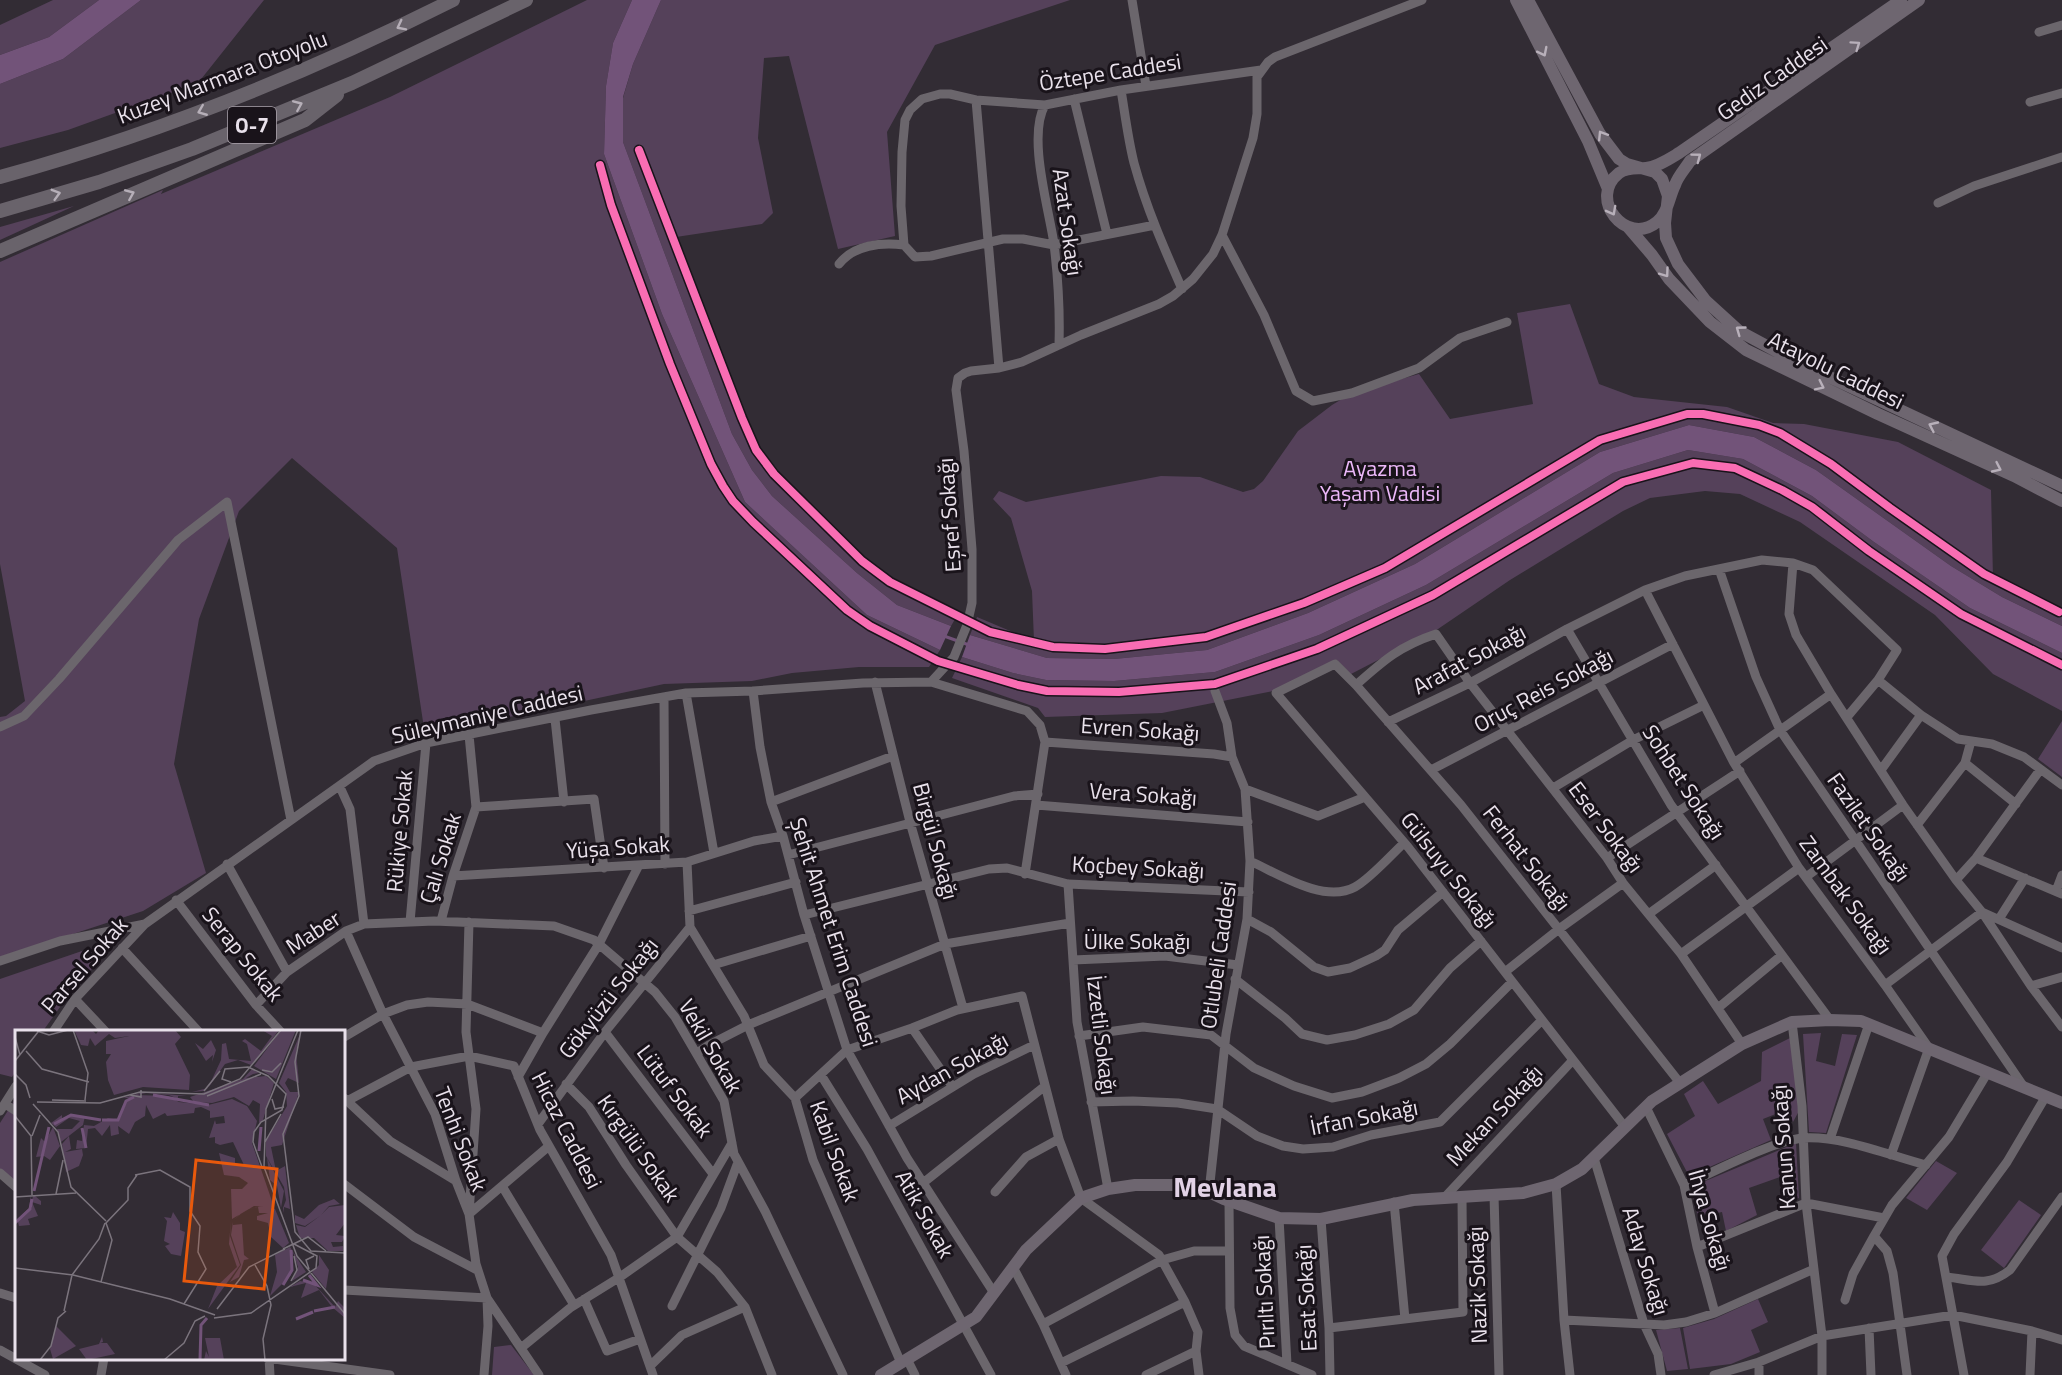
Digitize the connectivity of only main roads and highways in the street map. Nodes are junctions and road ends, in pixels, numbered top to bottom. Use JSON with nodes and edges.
{"nodes":[{"id":1,"x":453,"y":0,"type":"edge"},
{"id":2,"x":526,"y":0,"type":"edge"},
{"id":3,"x":1516,"y":0,"type":"edge"},
{"id":4,"x":1528,"y":0,"type":"edge"},
{"id":5,"x":1901,"y":0,"type":"edge"},
{"id":6,"x":1919,"y":0,"type":"edge"},
{"id":7,"x":352,"y":83,"type":"junction"},
{"id":8,"x":1646,"y":168,"type":"junction"},
{"id":9,"x":0,"y":177,"type":"edge"},
{"id":10,"x":1608,"y":189,"type":"junction"},
{"id":11,"x":1667,"y":206,"type":"junction"},
{"id":12,"x":0,"y":211,"type":"edge"},
{"id":13,"x":1628,"y":227,"type":"junction"},
{"id":14,"x":0,"y":251,"type":"edge"},
{"id":15,"x":2062,"y":486,"type":"edge"},
{"id":16,"x":2062,"y":501,"type":"edge"},
{"id":17,"x":2062,"y":1103,"type":"edge"},
{"id":18,"x":882,"y":1375,"type":"edge"}],
"edges":[{"from":1,"to":9,"type":"highway","name":"Kuzey Marmara Otoyolu","number":"O-7","one_way":true},
{"from":2,"to":7,"type":"highway","number":"O-7"},
{"from":3,"to":10,"type":"main road","name":"Atayolu Caddesi","one_way":true},
{"from":8,"to":4,"type":"main road","name":"Atayolu Caddesi","one_way":true},
{"from":5,"to":8,"type":"main road","name":"Gediz Caddesi"},
{"from":11,"to":6,"type":"main road","name":"Gediz Caddesi","one_way":true},
{"from":12,"to":7,"type":"highway","number":"O-7","one_way":true},
{"from":14,"to":7,"type":"highway","one_way":true},
{"from":8,"to":10,"type":"main road"},
{"from":8,"to":11,"type":"main road","name":"Atayolu Caddesi"},
{"from":10,"to":13,"type":"main road","name":"Atayolu Caddesi","one_way":true},
{"from":11,"to":13,"type":"main road"},
{"from":15,"to":11,"type":"main road","name":"Atayolu Caddesi","one_way":true},
{"from":13,"to":16,"type":"main road","name":"Atayolu Caddesi","one_way":true},
{"from":17,"to":18,"type":"main road"}]}
